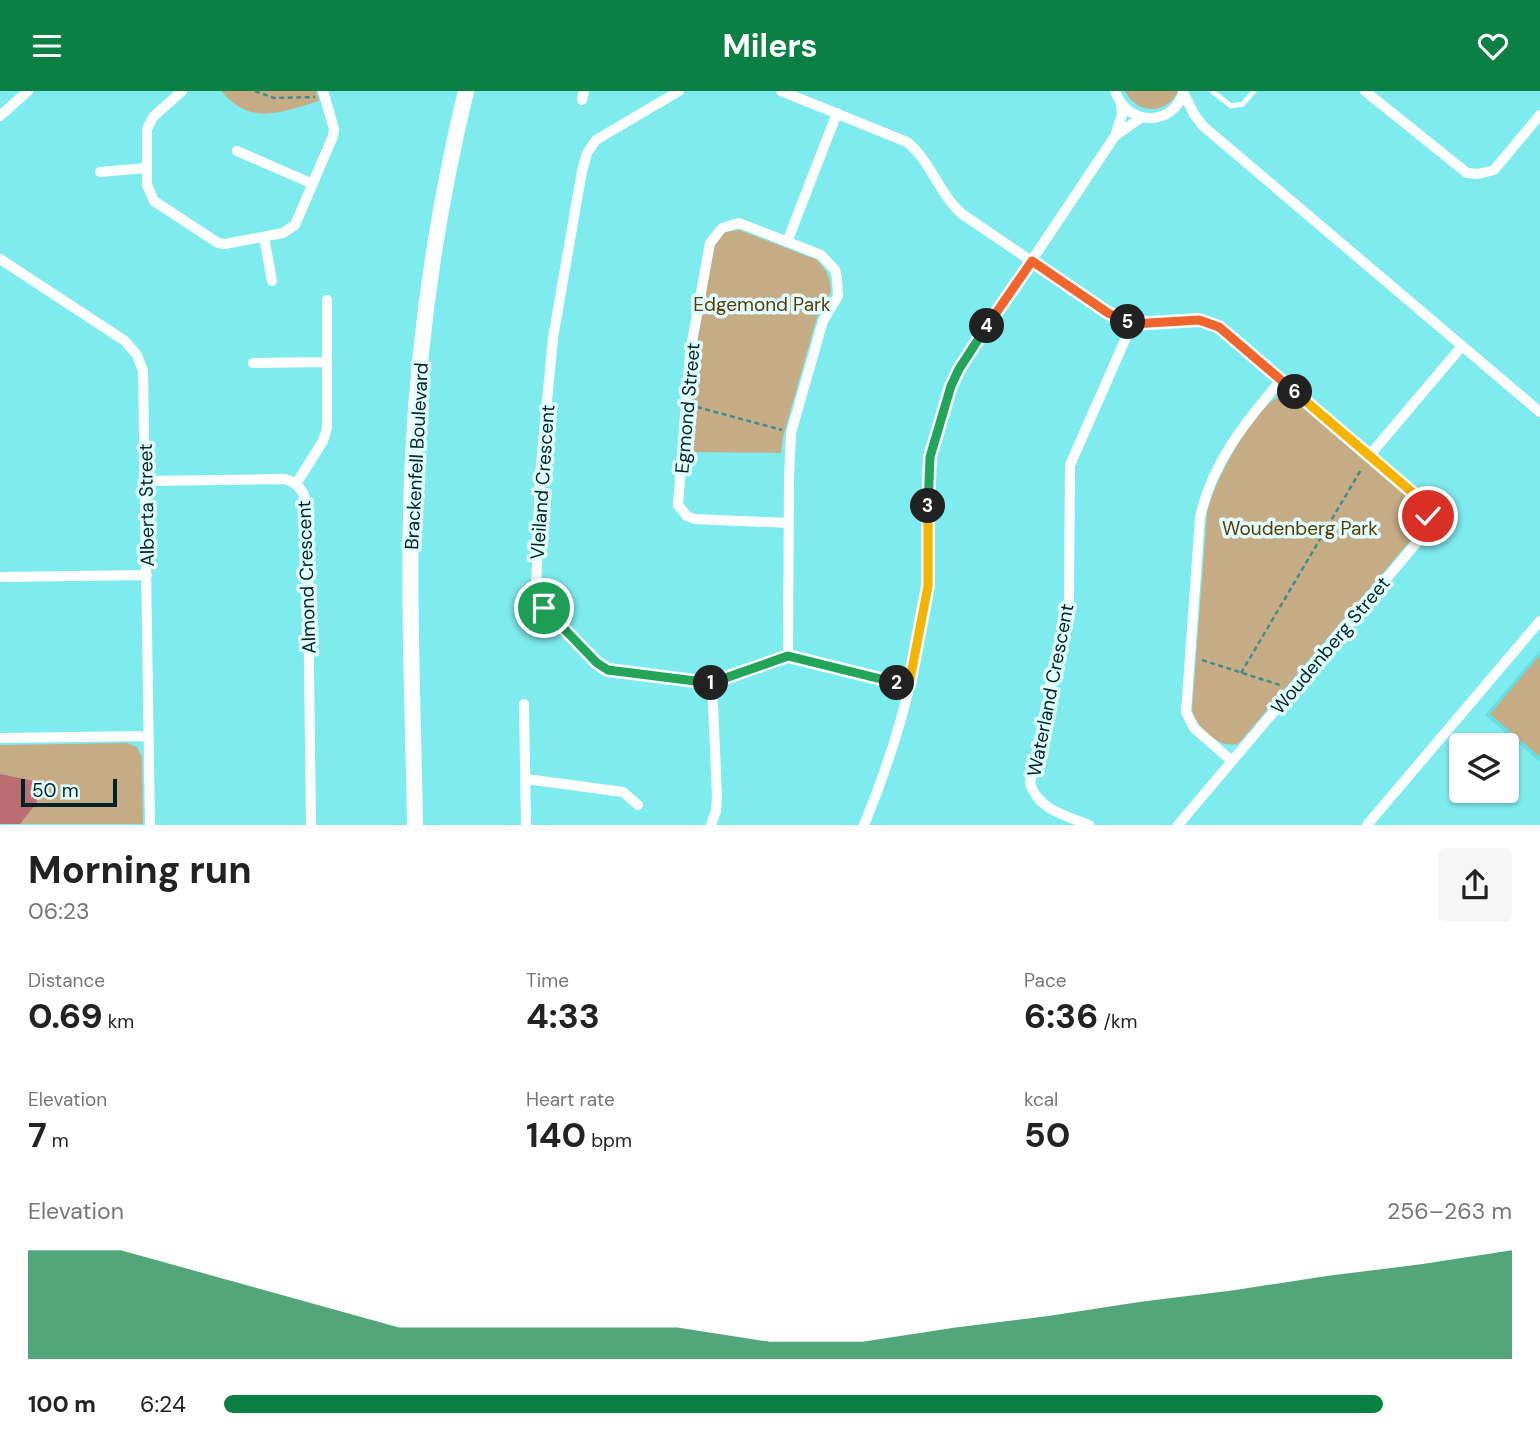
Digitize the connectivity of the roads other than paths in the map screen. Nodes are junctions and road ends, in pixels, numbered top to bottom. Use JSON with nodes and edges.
{"nodes":[{"id":1,"x":28,"y":91,"type":"edge"},
{"id":2,"x":183,"y":91,"type":"edge"},
{"id":3,"x":466,"y":91,"type":"edge"},
{"id":4,"x":678,"y":91,"type":"edge"},
{"id":5,"x":781,"y":91,"type":"edge"},
{"id":6,"x":1115,"y":91,"type":"edge"},
{"id":7,"x":1212,"y":91,"type":"edge"},
{"id":8,"x":1254,"y":91,"type":"edge"},
{"id":9,"x":1366,"y":91,"type":"edge"},
{"id":10,"x":1184,"y":93,"type":"edge"},
{"id":11,"x":324,"y":94,"type":"edge"},
{"id":12,"x":1121,"y":104,"type":"junction"},
{"id":13,"x":837,"y":113,"type":"junction"},
{"id":14,"x":1168,"y":114,"type":"junction"},
{"id":15,"x":1540,"y":115,"type":"edge"},
{"id":16,"x":0,"y":116,"type":"edge"},
{"id":17,"x":1142,"y":117,"type":"junction"},
{"id":18,"x":1203,"y":126,"type":"junction"},
{"id":19,"x":1115,"y":136,"type":"junction"},
{"id":20,"x":237,"y":151,"type":"dead end"},
{"id":21,"x":146,"y":168,"type":"junction"},
{"id":22,"x":100,"y":172,"type":"dead end"},
{"id":23,"x":313,"y":184,"type":"junction"},
{"id":24,"x":264,"y":237,"type":"junction"},
{"id":25,"x":787,"y":241,"type":"junction"},
{"id":26,"x":0,"y":258,"type":"edge"},
{"id":27,"x":1032,"y":261,"type":"junction"},
{"id":28,"x":272,"y":281,"type":"dead end"},
{"id":29,"x":327,"y":300,"type":"dead end"},
{"id":30,"x":1132,"y":324,"type":"junction"},
{"id":31,"x":1462,"y":346,"type":"junction"},
{"id":32,"x":327,"y":362,"type":"junction"},
{"id":33,"x":253,"y":363,"type":"dead end"},
{"id":34,"x":1281,"y":380,"type":"junction"},
{"id":35,"x":1540,"y":412,"type":"edge"},
{"id":36,"x":1369,"y":456,"type":"junction"},
{"id":37,"x":146,"y":481,"type":"junction"},
{"id":38,"x":296,"y":484,"type":"junction"},
{"id":39,"x":789,"y":523,"type":"junction"},
{"id":40,"x":146,"y":575,"type":"junction"},
{"id":41,"x":0,"y":577,"type":"edge"},
{"id":42,"x":1540,"y":621,"type":"edge"},
{"id":43,"x":788,"y":656,"type":"junction"},
{"id":44,"x":712,"y":683,"type":"junction"},
{"id":45,"x":909,"y":685,"type":"junction"},
{"id":46,"x":524,"y":704,"type":"dead end"},
{"id":47,"x":147,"y":736,"type":"junction"},
{"id":48,"x":0,"y":738,"type":"edge"},
{"id":49,"x":1232,"y":761,"type":"junction"},
{"id":50,"x":526,"y":779,"type":"junction"},
{"id":51,"x":638,"y":806,"type":"dead end"},
{"id":52,"x":150,"y":824,"type":"edge"},
{"id":53,"x":311,"y":824,"type":"edge"},
{"id":54,"x":415,"y":824,"type":"edge"},
{"id":55,"x":526,"y":824,"type":"edge"},
{"id":56,"x":711,"y":824,"type":"edge"},
{"id":57,"x":864,"y":824,"type":"edge"},
{"id":58,"x":1089,"y":824,"type":"edge"},
{"id":59,"x":1178,"y":824,"type":"edge"},
{"id":60,"x":1367,"y":824,"type":"edge"}],
"edges":[{"from":1,"to":16,"type":"street"},
{"from":2,"to":21,"type":"street"},
{"from":3,"to":54,"type":"street","name":"Brackenfell Boulevard"},
{"from":4,"to":44,"type":"street","name":"Vleiland Crescent"},
{"from":5,"to":13,"type":"street"},
{"from":6,"to":12,"type":"street"},
{"from":7,"to":8,"type":"lane"},
{"from":9,"to":15,"type":"street"},
{"from":10,"to":14,"type":"street"},
{"from":10,"to":18,"type":"street"},
{"from":11,"to":23,"type":"street"},
{"from":12,"to":17,"type":"street"},
{"from":12,"to":19,"type":"street"},
{"from":13,"to":25,"type":"street"},
{"from":13,"to":27,"type":"street"},
{"from":14,"to":17,"type":"street"},
{"from":14,"to":18,"type":"street"},
{"from":17,"to":19,"type":"street"},
{"from":18,"to":31,"type":"street"},
{"from":19,"to":27,"type":"street"},
{"from":20,"to":23,"type":"street"},
{"from":21,"to":22,"type":"street"},
{"from":21,"to":24,"type":"street"},
{"from":23,"to":24,"type":"street"},
{"from":24,"to":28,"type":"street"},
{"from":25,"to":39,"type":"street"},
{"from":25,"to":39,"type":"street","name":"Egmond Street"},
{"from":26,"to":37,"type":"street","name":"Alberta Street"},
{"from":27,"to":30,"type":"street"},
{"from":27,"to":45,"type":"street"},
{"from":29,"to":32,"type":"street"},
{"from":30,"to":34,"type":"street","name":"Woudenberg Street"},
{"from":30,"to":58,"type":"street","name":"Waterland Crescent"},
{"from":31,"to":35,"type":"street"},
{"from":31,"to":36,"type":"street"},
{"from":32,"to":33,"type":"street"},
{"from":32,"to":38,"type":"street"},
{"from":34,"to":36,"type":"street","name":"Woudenberg Street"},
{"from":34,"to":49,"type":"street"},
{"from":36,"to":49,"type":"street","name":"Woudenberg Street"},
{"from":37,"to":38,"type":"street","name":"Almond Crescent"},
{"from":37,"to":40,"type":"street","name":"Alberta Street"},
{"from":38,"to":53,"type":"street","name":"Almond Crescent"},
{"from":39,"to":43,"type":"street"},
{"from":40,"to":41,"type":"street"},
{"from":40,"to":47,"type":"street","name":"Alberta Street"},
{"from":42,"to":60,"type":"street"},
{"from":43,"to":44,"type":"street","name":"Vleiland Crescent"},
{"from":43,"to":45,"type":"street"},
{"from":44,"to":56,"type":"street"},
{"from":45,"to":57,"type":"street"},
{"from":46,"to":50,"type":"street"},
{"from":47,"to":48,"type":"street"},
{"from":47,"to":52,"type":"street","name":"Alberta Street"},
{"from":49,"to":59,"type":"street","name":"Woudenberg Street"},
{"from":50,"to":51,"type":"street"},
{"from":50,"to":55,"type":"street"}]}
